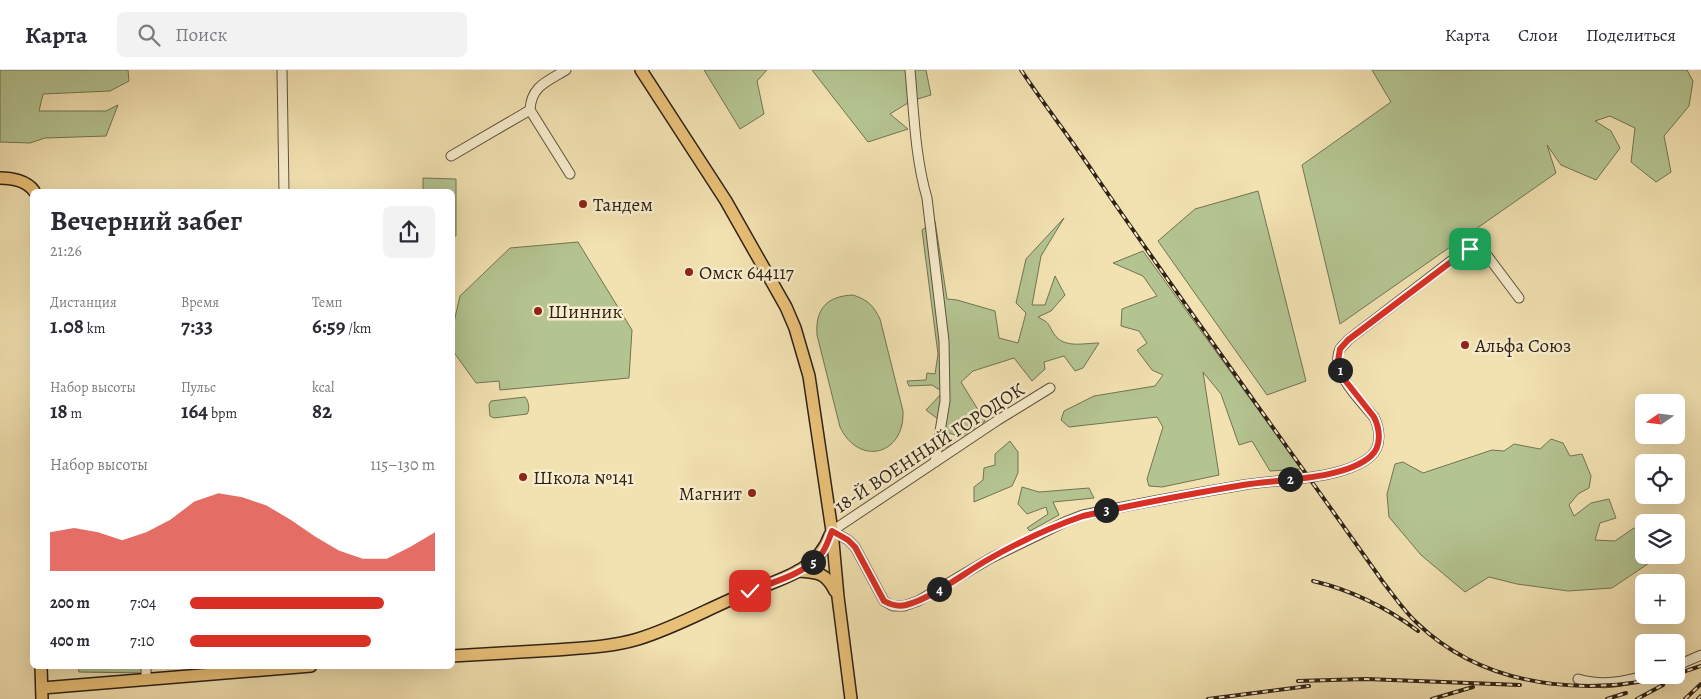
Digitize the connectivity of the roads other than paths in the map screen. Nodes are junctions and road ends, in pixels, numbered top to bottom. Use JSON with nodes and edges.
{"nodes":[{"id":1,"x":282,"y":70,"type":"edge"},
{"id":2,"x":566,"y":70,"type":"edge"},
{"id":3,"x":641,"y":70,"type":"edge"},
{"id":4,"x":910,"y":70,"type":"edge"},
{"id":5,"x":530,"y":110,"type":"junction"},
{"id":6,"x":451,"y":156,"type":"dead end"},
{"id":7,"x":570,"y":174,"type":"dead end"},
{"id":8,"x":0,"y":178,"type":"edge"},
{"id":9,"x":33,"y":189,"type":"edge"},
{"id":10,"x":284,"y":189,"type":"edge"},
{"id":11,"x":1518,"y":298,"type":"dead end"},
{"id":12,"x":1050,"y":388,"type":"dead end"},
{"id":13,"x":935,"y":462,"type":"junction"},
{"id":14,"x":832,"y":531,"type":"junction"},
{"id":15,"x":798,"y":572,"type":"junction"},
{"id":16,"x":838,"y":597,"type":"junction"},
{"id":17,"x":1701,"y":655,"type":"edge"},
{"id":18,"x":455,"y":656,"type":"edge"},
{"id":19,"x":1685,"y":662,"type":"edge"},
{"id":20,"x":41,"y":669,"type":"edge"},
{"id":21,"x":146,"y":669,"type":"edge"},
{"id":22,"x":275,"y":669,"type":"edge"},
{"id":23,"x":1578,"y":679,"type":"dead end"},
{"id":24,"x":1635,"y":679,"type":"edge"},
{"id":25,"x":146,"y":680,"type":"junction"},
{"id":26,"x":42,"y":693,"type":"edge"},
{"id":27,"x":851,"y":699,"type":"edge"}],
"edges":[{"from":1,"to":10,"type":"street"},
{"from":2,"to":5,"type":"street"},
{"from":3,"to":14,"type":"main road"},
{"from":4,"to":13,"type":"street"},
{"from":5,"to":6,"type":"street"},
{"from":5,"to":7,"type":"street"},
{"from":8,"to":9,"type":"main road"},
{"from":11,"to":14,"type":"street","name":"18-Й ВОЕННЫЙ ГОРОДОК"},
{"from":12,"to":13,"type":"street","name":"18-Й ВОЕННЫЙ ГОРОДОК"},
{"from":13,"to":14,"type":"street","name":"18-Й ВОЕННЫЙ ГОРОДОК"},
{"from":14,"to":15,"type":"main road"},
{"from":14,"to":16,"type":"main road"},
{"from":15,"to":16,"type":"main road"},
{"from":15,"to":18,"type":"main road"},
{"from":16,"to":27,"type":"main road"},
{"from":17,"to":19,"type":"street"},
{"from":20,"to":26,"type":"main road"},
{"from":21,"to":25,"type":"street"},
{"from":22,"to":25,"type":"main road"},
{"from":23,"to":24,"type":"street"},
{"from":25,"to":26,"type":"main road"}]}
